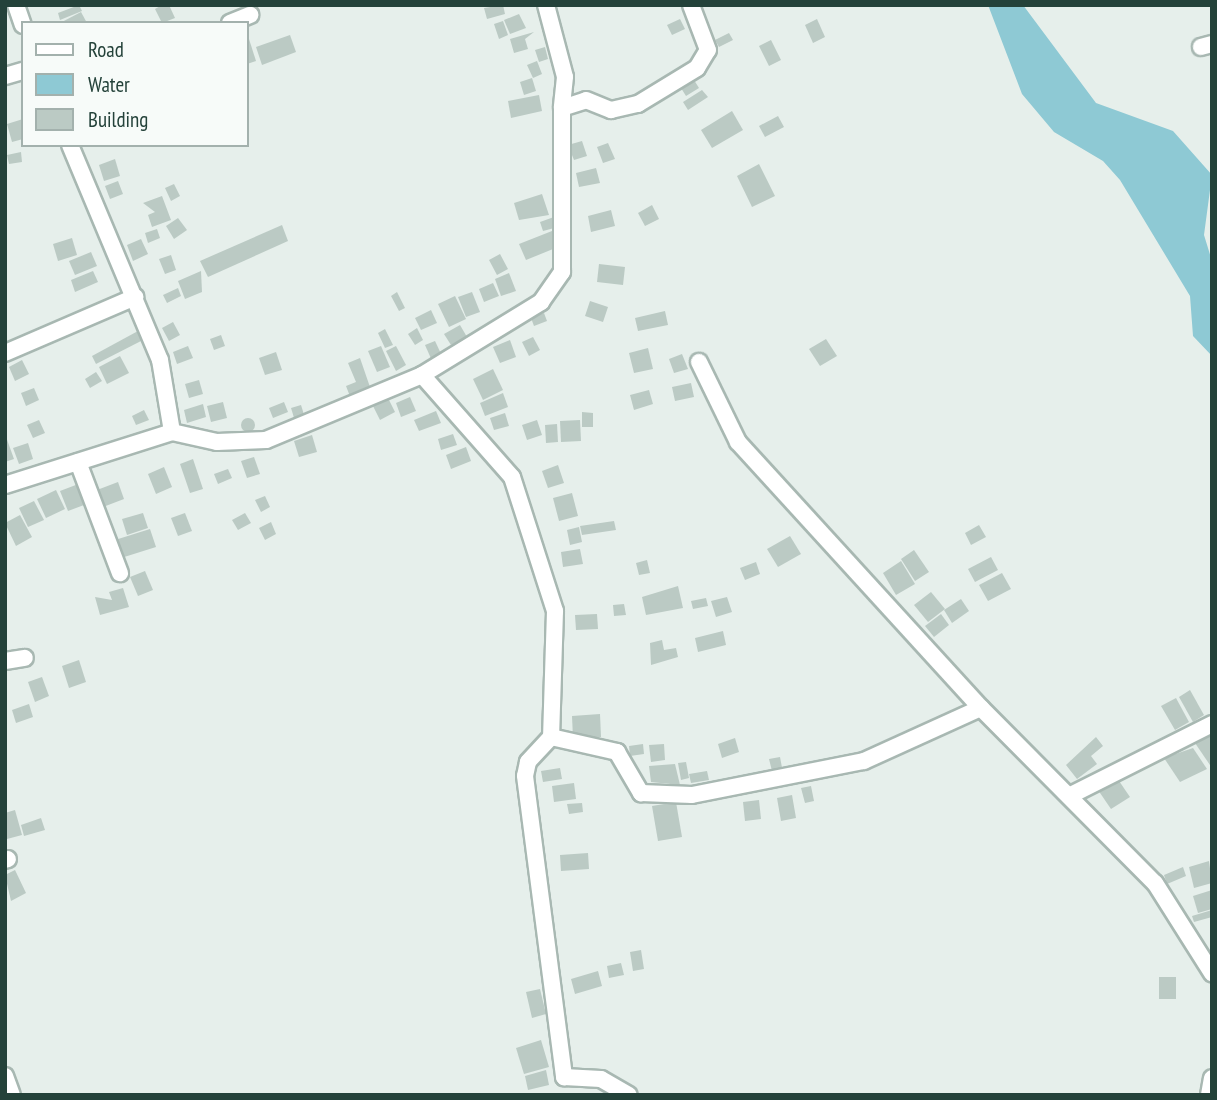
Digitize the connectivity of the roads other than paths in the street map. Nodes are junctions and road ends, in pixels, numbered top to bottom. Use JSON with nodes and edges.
{"nodes":[{"id":1,"x":546,"y":5,"type":"edge"},
{"id":2,"x":691,"y":5,"type":"edge"},
{"id":3,"x":250,"y":15,"type":"dead end"},
{"id":4,"x":235,"y":21,"type":"edge"},
{"id":5,"x":562,"y":108,"type":"junction"},
{"id":6,"x":71,"y":147,"type":"edge"},
{"id":7,"x":135,"y":298,"type":"junction"},
{"id":8,"x":5,"y":353,"type":"edge"},
{"id":9,"x":699,"y":362,"type":"dead end"},
{"id":10,"x":422,"y":375,"type":"junction"},
{"id":11,"x":172,"y":432,"type":"junction"},
{"id":12,"x":78,"y":462,"type":"junction"},
{"id":13,"x":5,"y":485,"type":"edge"},
{"id":14,"x":120,"y":573,"type":"dead end"},
{"id":15,"x":25,"y":657,"type":"dead end"},
{"id":16,"x":5,"y":661,"type":"edge"},
{"id":17,"x":981,"y":708,"type":"junction"},
{"id":18,"x":1212,"y":724,"type":"edge"},
{"id":19,"x":551,"y":737,"type":"junction"},
{"id":20,"x":1069,"y":796,"type":"junction"},
{"id":21,"x":1212,"y":972,"type":"edge"},
{"id":22,"x":5,"y":1076,"type":"edge"},
{"id":23,"x":1212,"y":1078,"type":"edge"},
{"id":24,"x":12,"y":1095,"type":"edge"},
{"id":25,"x":629,"y":1095,"type":"edge"},
{"id":26,"x":1209,"y":1095,"type":"edge"}],
"edges":[{"from":1,"to":5,"type":"street"},
{"from":2,"to":5,"type":"street"},
{"from":3,"to":4,"type":"street"},
{"from":5,"to":10,"type":"street"},
{"from":6,"to":7,"type":"street"},
{"from":7,"to":8,"type":"street"},
{"from":7,"to":11,"type":"street"},
{"from":9,"to":17,"type":"street"},
{"from":10,"to":11,"type":"street"},
{"from":10,"to":19,"type":"street"},
{"from":11,"to":12,"type":"street"},
{"from":12,"to":13,"type":"street"},
{"from":12,"to":14,"type":"street"},
{"from":15,"to":16,"type":"street"},
{"from":17,"to":19,"type":"street"},
{"from":17,"to":20,"type":"street"},
{"from":18,"to":20,"type":"street"},
{"from":19,"to":25,"type":"street"},
{"from":20,"to":21,"type":"street"},
{"from":22,"to":24,"type":"street"},
{"from":23,"to":26,"type":"street"}]}
